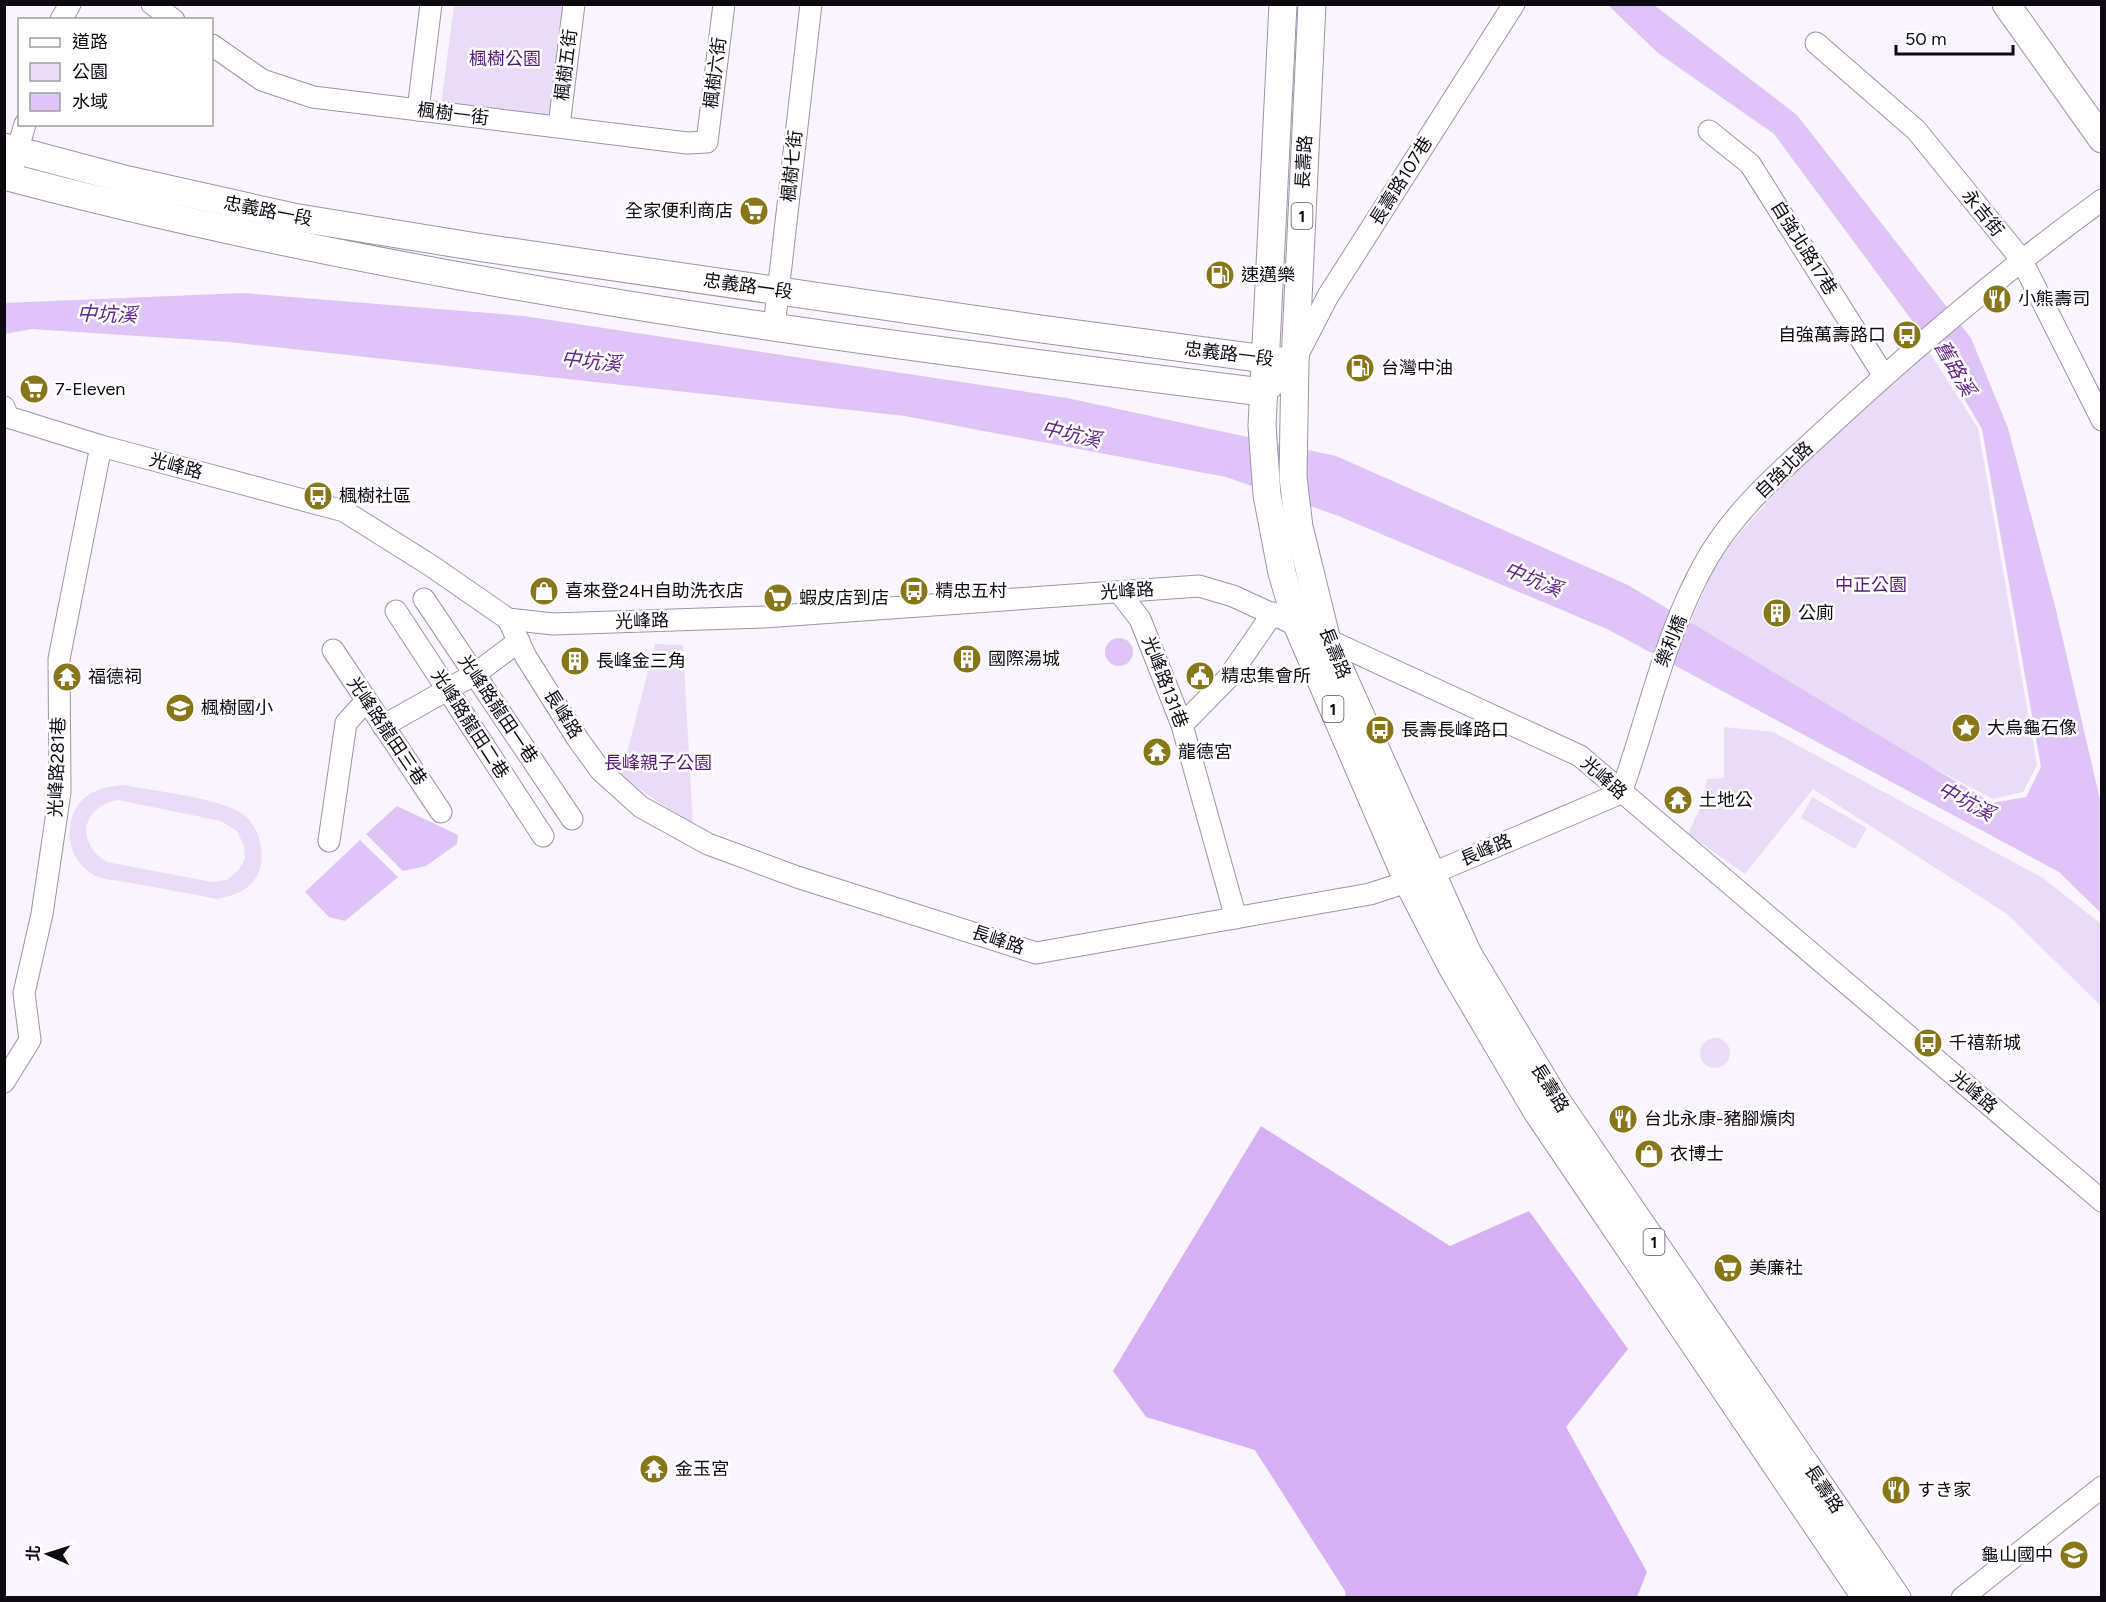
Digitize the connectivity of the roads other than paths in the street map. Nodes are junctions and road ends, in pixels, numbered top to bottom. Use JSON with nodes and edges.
{"nodes":[{"id":1,"x":70,"y":4,"type":"edge"},
{"id":2,"x":152,"y":4,"type":"edge"},
{"id":3,"x":431,"y":4,"type":"edge"},
{"id":4,"x":574,"y":4,"type":"edge"},
{"id":5,"x":724,"y":4,"type":"edge"},
{"id":6,"x":811,"y":4,"type":"edge"},
{"id":7,"x":1283,"y":4,"type":"edge"},
{"id":8,"x":1312,"y":4,"type":"edge"},
{"id":9,"x":1514,"y":4,"type":"edge"},
{"id":10,"x":2006,"y":4,"type":"edge"},
{"id":11,"x":62,"y":18,"type":"edge"},
{"id":12,"x":171,"y":18,"type":"edge"},
{"id":13,"x":1816,"y":43,"type":"dead end"},
{"id":14,"x":213,"y":46,"type":"edge"},
{"id":15,"x":418,"y":110,"type":"junction"},
{"id":16,"x":25,"y":126,"type":"edge"},
{"id":17,"x":559,"y":126,"type":"junction"},
{"id":18,"x":1709,"y":131,"type":"dead end"},
{"id":19,"x":2102,"y":139,"type":"edge"},
{"id":20,"x":707,"y":142,"type":"joint"},
{"id":21,"x":11,"y":148,"type":"edge"},
{"id":22,"x":7,"y":177,"type":"edge"},
{"id":23,"x":2102,"y":200,"type":"edge"},
{"id":24,"x":2021,"y":259,"type":"junction"},
{"id":25,"x":778,"y":291,"type":"junction"},
{"id":26,"x":774,"y":327,"type":"junction"},
{"id":27,"x":1263,"y":359,"type":"junction"},
{"id":28,"x":1295,"y":362,"type":"junction"},
{"id":29,"x":1884,"y":376,"type":"junction"},
{"id":30,"x":1262,"y":392,"type":"junction"},
{"id":31,"x":6,"y":414,"type":"edge"},
{"id":32,"x":2102,"y":420,"type":"edge"},
{"id":33,"x":101,"y":446,"type":"junction"},
{"id":34,"x":1119,"y":592,"type":"junction"},
{"id":35,"x":424,"y":599,"type":"dead end"},
{"id":36,"x":1687,"y":599,"type":"joint"},
{"id":37,"x":396,"y":611,"type":"dead end"},
{"id":38,"x":1273,"y":614,"type":"junction"},
{"id":39,"x":508,"y":619,"type":"junction"},
{"id":40,"x":1298,"y":627,"type":"junction"},
{"id":41,"x":519,"y":641,"type":"junction"},
{"id":42,"x":1327,"y":641,"type":"junction"},
{"id":43,"x":333,"y":650,"type":"dead end"},
{"id":44,"x":475,"y":674,"type":"junction"},
{"id":45,"x":448,"y":690,"type":"junction"},
{"id":46,"x":366,"y":701,"type":"junction"},
{"id":47,"x":1182,"y":725,"type":"junction"},
{"id":48,"x":383,"y":726,"type":"junction"},
{"id":49,"x":1621,"y":793,"type":"junction"},
{"id":50,"x":441,"y":812,"type":"dead end"},
{"id":51,"x":572,"y":819,"type":"dead end"},
{"id":52,"x":543,"y":837,"type":"dead end"},
{"id":53,"x":329,"y":841,"type":"dead end"},
{"id":54,"x":1419,"y":878,"type":"junction"},
{"id":55,"x":1236,"y":918,"type":"junction"},
{"id":56,"x":4,"y":1082,"type":"edge"},
{"id":57,"x":1577,"y":1149,"type":"junction"},
{"id":58,"x":2102,"y":1201,"type":"edge"},
{"id":59,"x":2102,"y":1487,"type":"edge"},
{"id":60,"x":1866,"y":1598,"type":"edge"},
{"id":61,"x":1897,"y":1598,"type":"edge"},
{"id":62,"x":1962,"y":1598,"type":"edge"}],
"edges":[{"from":1,"to":11,"type":"street"},
{"from":2,"to":12,"type":"street"},
{"from":3,"to":15,"type":"street"},
{"from":4,"to":17,"type":"street","name":"楓樹五街"},
{"from":5,"to":20,"type":"street","name":"楓樹六街"},
{"from":6,"to":25,"type":"street","name":"楓樹七街"},
{"from":7,"to":27,"type":"main road","name":"長壽路","number":"1"},
{"from":8,"to":28,"type":"main road","name":"長壽路","number":"1"},
{"from":9,"to":28,"type":"street","name":"長壽路107巷"},
{"from":10,"to":19,"type":"main road"},
{"from":13,"to":24,"type":"street","name":"永吉街"},
{"from":14,"to":15,"type":"street","name":"楓樹一街"},
{"from":15,"to":17,"type":"street","name":"楓樹一街"},
{"from":16,"to":21,"type":"street"},
{"from":17,"to":20,"type":"street","name":"楓樹一街"},
{"from":18,"to":29,"type":"street","name":"自強北路17巷"},
{"from":21,"to":22,"type":"street"},
{"from":21,"to":25,"type":"main road","name":"忠義路一段"},
{"from":22,"to":26,"type":"main road","name":"忠義路一段"},
{"from":23,"to":24,"type":"street"},
{"from":24,"to":29,"type":"street","name":"自強北路"},
{"from":24,"to":32,"type":"street","name":"永吉街"},
{"from":25,"to":26,"type":"street","name":"楓樹七街"},
{"from":25,"to":27,"type":"main road","name":"忠義路一段"},
{"from":26,"to":30,"type":"main road","name":"忠義路一段"},
{"from":27,"to":28,"type":"main road","name":"忠義路一段"},
{"from":27,"to":30,"type":"main road","name":"長壽路","number":"1"},
{"from":28,"to":30,"type":"main road","name":"忠義路一段"},
{"from":28,"to":42,"type":"main road","name":"長壽路","number":"1"},
{"from":29,"to":36,"type":"street","name":"自強北路"},
{"from":30,"to":40,"type":"main road","name":"長壽路","number":"1"},
{"from":31,"to":33,"type":"street","name":"光峰路"},
{"from":33,"to":39,"type":"street","name":"光峰路"},
{"from":33,"to":56,"type":"street","name":"光峰路281巷"},
{"from":34,"to":38,"type":"street","name":"光峰路"},
{"from":34,"to":39,"type":"street","name":"光峰路"},
{"from":34,"to":47,"type":"street","name":"光峰路131巷"},
{"from":35,"to":44,"type":"street","name":"光峰路龍田一巷"},
{"from":36,"to":49,"type":"street","name":"樂利橋"},
{"from":37,"to":45,"type":"street","name":"光峰路龍田二巷"},
{"from":38,"to":40,"type":"street","name":"光峰路"},
{"from":38,"to":47,"type":"street"},
{"from":39,"to":41,"type":"street","name":"長峰路"},
{"from":40,"to":42,"type":"street","name":"光峰路"},
{"from":40,"to":54,"type":"main road","name":"長壽路","number":"1"},
{"from":41,"to":44,"type":"street"},
{"from":41,"to":55,"type":"street","name":"長峰路"},
{"from":42,"to":49,"type":"street","name":"光峰路"},
{"from":42,"to":54,"type":"main road","name":"長壽路","number":"1"},
{"from":43,"to":46,"type":"street","name":"光峰路龍田三巷"},
{"from":44,"to":45,"type":"street"},
{"from":44,"to":51,"type":"street","name":"光峰路龍田一巷"},
{"from":45,"to":48,"type":"street"},
{"from":45,"to":52,"type":"street","name":"光峰路龍田二巷"},
{"from":46,"to":48,"type":"street","name":"光峰路龍田三巷"},
{"from":46,"to":53,"type":"street"},
{"from":47,"to":55,"type":"street","name":"光峰路131巷"},
{"from":48,"to":50,"type":"street","name":"光峰路龍田三巷"},
{"from":49,"to":54,"type":"street","name":"長峰路"},
{"from":49,"to":58,"type":"street","name":"光峰路"},
{"from":54,"to":55,"type":"street","name":"長峰路"},
{"from":54,"to":57,"type":"main road","name":"長壽路","number":"1"},
{"from":57,"to":60,"type":"main road","name":"長壽路","number":"1"},
{"from":57,"to":61,"type":"main road","name":"長壽路","number":"1"},
{"from":59,"to":62,"type":"street"}]}
